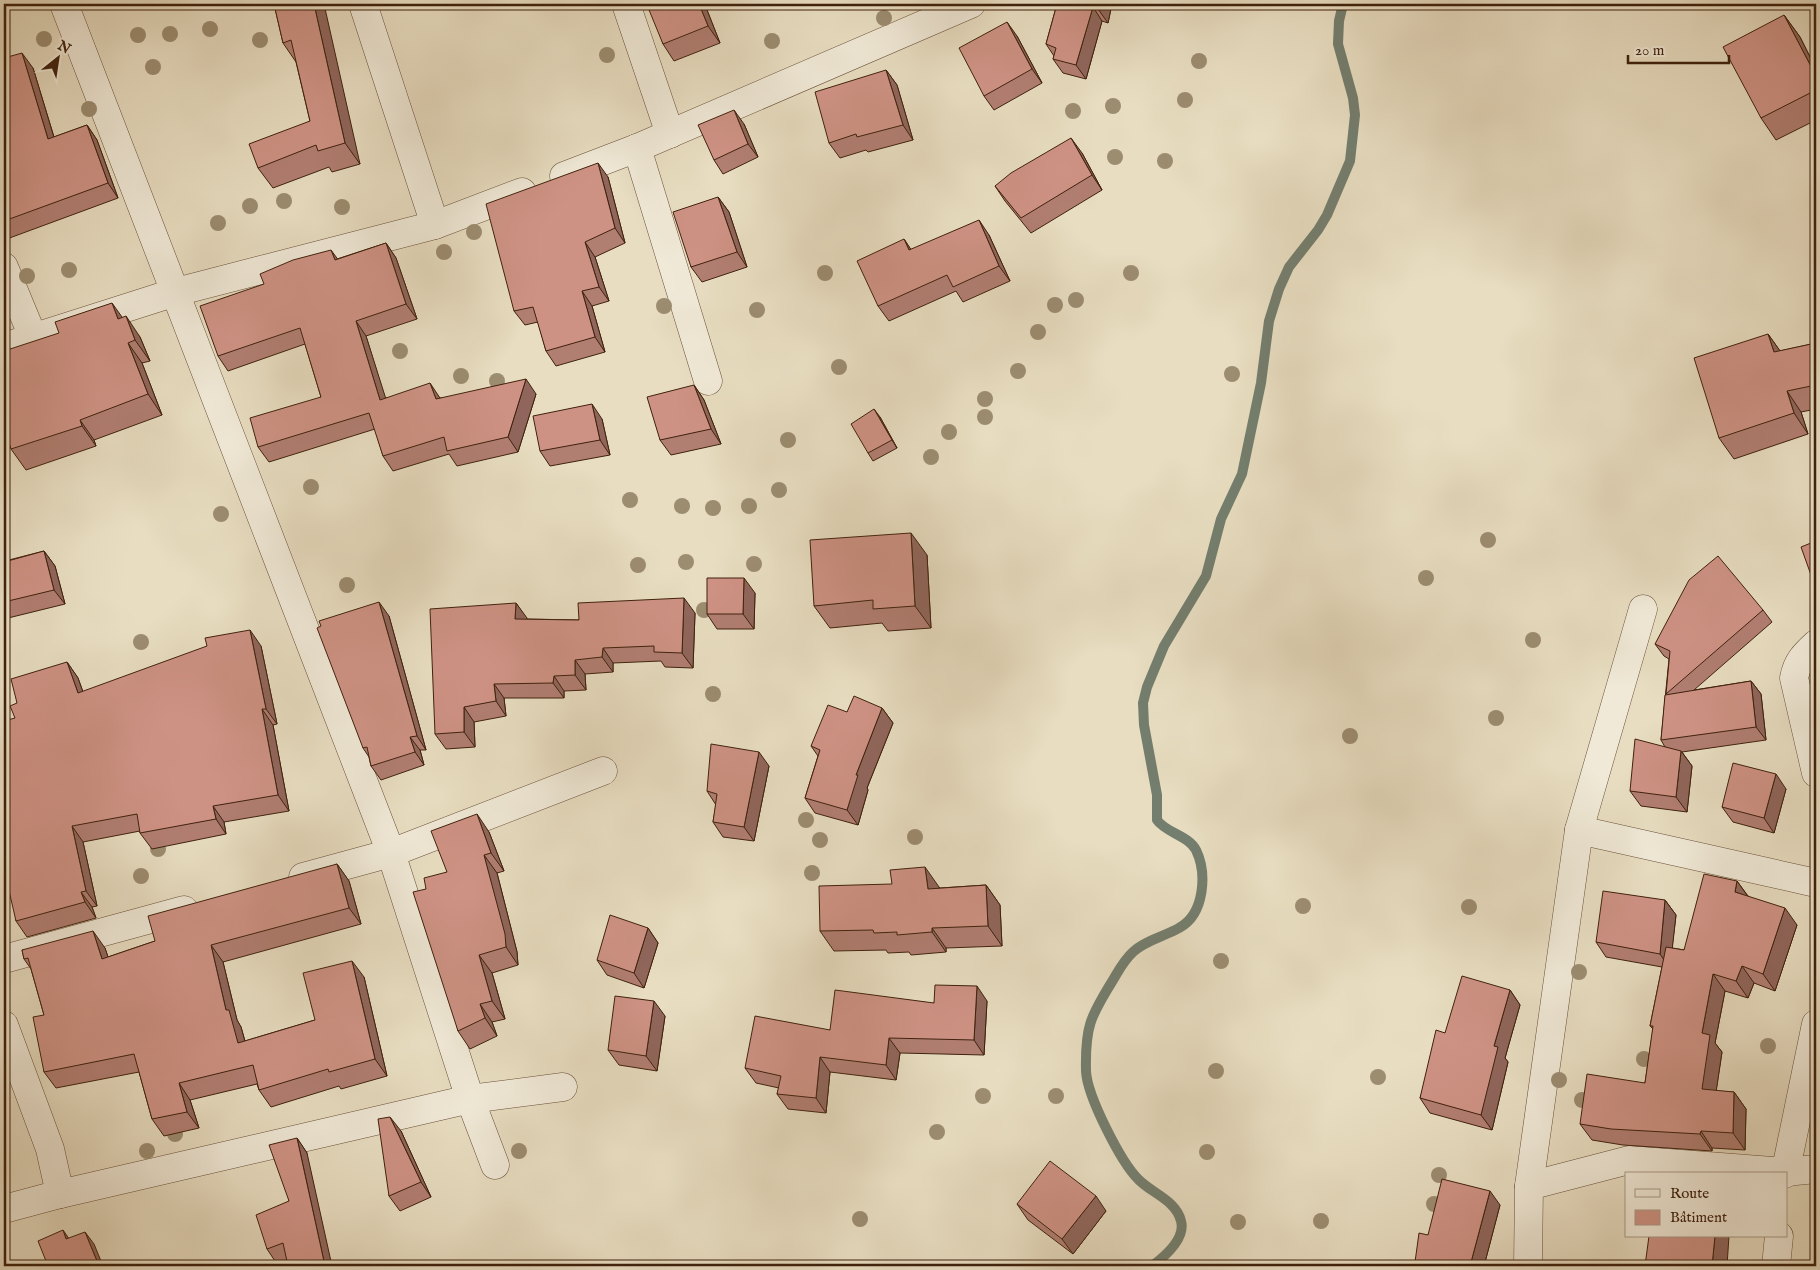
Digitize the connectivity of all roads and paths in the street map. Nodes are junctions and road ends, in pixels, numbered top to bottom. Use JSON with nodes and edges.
{"nodes":[{"id":1,"x":64,"y":4,"type":"edge"},
{"id":2,"x":363,"y":4,"type":"edge"},
{"id":3,"x":626,"y":4,"type":"edge"},
{"id":4,"x":971,"y":4,"type":"edge"},
{"id":5,"x":670,"y":134,"type":"junction"},
{"id":6,"x":637,"y":148,"type":"junction"},
{"id":7,"x":435,"y":225,"type":"junction"},
{"id":8,"x":4,"y":267,"type":"edge"},
{"id":9,"x":176,"y":292,"type":"junction"},
{"id":10,"x":32,"y":337,"type":"junction"},
{"id":11,"x":4,"y":348,"type":"edge"},
{"id":12,"x":708,"y":381,"type":"dead end"},
{"id":13,"x":1642,"y":609,"type":"dead end"},
{"id":14,"x":1816,"y":644,"type":"edge"},
{"id":15,"x":603,"y":771,"type":"dead end"},
{"id":16,"x":1816,"y":773,"type":"edge"},
{"id":17,"x":1579,"y":830,"type":"junction"},
{"id":18,"x":392,"y":853,"type":"junction"},
{"id":19,"x":1816,"y":883,"type":"edge"},
{"id":20,"x":278,"y":884,"type":"edge"},
{"id":21,"x":212,"y":902,"type":"edge"},
{"id":22,"x":4,"y":959,"type":"edge"},
{"id":23,"x":1816,"y":1024,"type":"edge"},
{"id":24,"x":4,"y":1025,"type":"edge"},
{"id":25,"x":564,"y":1087,"type":"dead end"},
{"id":26,"x":470,"y":1099,"type":"junction"},
{"id":27,"x":495,"y":1165,"type":"dead end"},
{"id":28,"x":1816,"y":1169,"type":"edge"},
{"id":29,"x":1773,"y":1172,"type":"edge"},
{"id":30,"x":1785,"y":1172,"type":"edge"},
{"id":31,"x":1788,"y":1173,"type":"edge"},
{"id":32,"x":1530,"y":1186,"type":"junction"},
{"id":33,"x":60,"y":1194,"type":"junction"},
{"id":34,"x":4,"y":1209,"type":"edge"},
{"id":35,"x":1779,"y":1238,"type":"edge"},
{"id":36,"x":1528,"y":1266,"type":"edge"},
{"id":37,"x":1776,"y":1266,"type":"edge"}],
"edges":[{"from":1,"to":9,"type":"street"},
{"from":2,"to":7,"type":"street"},
{"from":3,"to":5,"type":"street"},
{"from":4,"to":5,"type":"street"},
{"from":5,"to":6,"type":"street"},
{"from":6,"to":7,"type":"street"},
{"from":6,"to":12,"type":"street"},
{"from":7,"to":9,"type":"street"},
{"from":8,"to":10,"type":"street"},
{"from":9,"to":10,"type":"street"},
{"from":9,"to":18,"type":"street"},
{"from":10,"to":11,"type":"street"},
{"from":13,"to":17,"type":"street"},
{"from":14,"to":16,"type":"street"},
{"from":15,"to":18,"type":"street"},
{"from":17,"to":19,"type":"street"},
{"from":17,"to":32,"type":"street"},
{"from":18,"to":20,"type":"street"},
{"from":18,"to":26,"type":"street"},
{"from":21,"to":22,"type":"street"},
{"from":23,"to":30,"type":"street"},
{"from":24,"to":33,"type":"street"},
{"from":25,"to":26,"type":"street"},
{"from":26,"to":27,"type":"street"},
{"from":26,"to":33,"type":"street"},
{"from":28,"to":31,"type":"street"},
{"from":29,"to":32,"type":"street"},
{"from":32,"to":36,"type":"street"},
{"from":33,"to":34,"type":"street"},
{"from":35,"to":37,"type":"street"}]}
